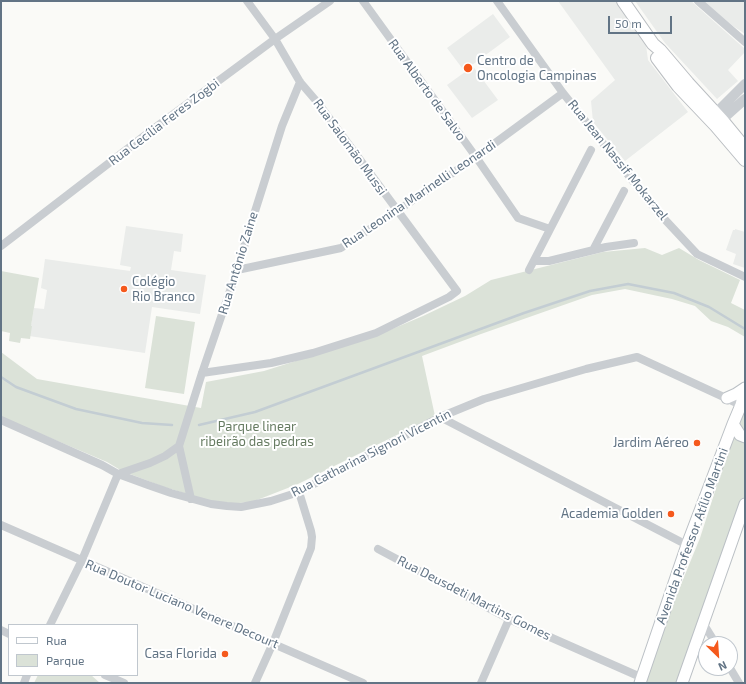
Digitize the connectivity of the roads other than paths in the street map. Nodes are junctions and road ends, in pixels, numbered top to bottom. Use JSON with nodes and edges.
{"nodes":[{"id":1,"x":247,"y":1,"type":"edge"},
{"id":2,"x":330,"y":1,"type":"edge"},
{"id":3,"x":363,"y":1,"type":"edge"},
{"id":4,"x":497,"y":1,"type":"edge"},
{"id":5,"x":623,"y":1,"type":"edge"},
{"id":6,"x":698,"y":1,"type":"edge"},
{"id":7,"x":275,"y":39,"type":"junction"},
{"id":8,"x":745,"y":42,"type":"edge"},
{"id":9,"x":300,"y":82,"type":"junction"},
{"id":10,"x":745,"y":84,"type":"edge"},
{"id":11,"x":563,"y":93,"type":"junction"},
{"id":12,"x":745,"y":99,"type":"edge"},
{"id":13,"x":715,"y":120,"type":"junction"},
{"id":14,"x":745,"y":148,"type":"edge"},
{"id":15,"x":591,"y":150,"type":"dead end"},
{"id":16,"x":476,"y":157,"type":"junction"},
{"id":17,"x":745,"y":160,"type":"edge"},
{"id":18,"x":624,"y":191,"type":"dead end"},
{"id":19,"x":397,"y":211,"type":"junction"},
{"id":20,"x":550,"y":229,"type":"junction"},
{"id":21,"x":634,"y":243,"type":"dead end"},
{"id":22,"x":1,"y":246,"type":"edge"},
{"id":23,"x":593,"y":250,"type":"junction"},
{"id":24,"x":534,"y":261,"type":"junction"},
{"id":25,"x":237,"y":270,"type":"junction"},
{"id":26,"x":529,"y":270,"type":"dead end"},
{"id":27,"x":745,"y":278,"type":"edge"},
{"id":28,"x":202,"y":373,"type":"junction"},
{"id":29,"x":745,"y":388,"type":"edge"},
{"id":30,"x":727,"y":398,"type":"junction"},
{"id":31,"x":743,"y":406,"type":"edge"},
{"id":32,"x":440,"y":417,"type":"junction"},
{"id":33,"x":1,"y":420,"type":"edge"},
{"id":34,"x":733,"y":424,"type":"junction"},
{"id":35,"x":745,"y":437,"type":"edge"},
{"id":36,"x":179,"y":446,"type":"junction"},
{"id":37,"x":118,"y":474,"type":"junction"},
{"id":38,"x":299,"y":492,"type":"junction"},
{"id":39,"x":191,"y":499,"type":"junction"},
{"id":40,"x":745,"y":504,"type":"edge"},
{"id":41,"x":1,"y":526,"type":"edge"},
{"id":42,"x":687,"y":545,"type":"junction"},
{"id":43,"x":378,"y":549,"type":"dead end"},
{"id":44,"x":82,"y":560,"type":"junction"},
{"id":45,"x":509,"y":619,"type":"junction"},
{"id":46,"x":704,"y":623,"type":"junction"},
{"id":47,"x":50,"y":624,"type":"edge"},
{"id":48,"x":711,"y":636,"type":"edge"},
{"id":49,"x":272,"y":643,"type":"junction"},
{"id":50,"x":108,"y":676,"type":"edge"},
{"id":51,"x":638,"y":679,"type":"edge"},
{"id":52,"x":124,"y":683,"type":"edge"},
{"id":53,"x":255,"y":683,"type":"edge"},
{"id":54,"x":363,"y":683,"type":"edge"},
{"id":55,"x":481,"y":683,"type":"edge"},
{"id":56,"x":682,"y":683,"type":"edge"}],
"edges":[{"from":1,"to":7,"type":"street","name":"Rua Salomão Mussi"},
{"from":2,"to":7,"type":"street","name":"Rua Cecília Feres Zogbi"},
{"from":3,"to":16,"type":"street","name":"Rua Alberto de Salvo"},
{"from":4,"to":11,"type":"street","name":"Rua Jean Nassif Mokarzel"},
{"from":5,"to":13,"type":"main road"},
{"from":6,"to":8,"type":"street"},
{"from":7,"to":9,"type":"street","name":"Rua Salomão Mussi"},
{"from":7,"to":22,"type":"street","name":"Rua Cecília Feres Zogbi"},
{"from":9,"to":19,"type":"street","name":"Rua Salomão Mussi"},
{"from":9,"to":25,"type":"street","name":"Rua Antônio Zaine"},
{"from":10,"to":13,"type":"street"},
{"from":11,"to":16,"type":"street","name":"Rua Leonina Marinelli Leonardi"},
{"from":11,"to":27,"type":"street","name":"Rua Jean Nassif Mokarzel"},
{"from":12,"to":13,"type":"street"},
{"from":13,"to":14,"type":"main road"},
{"from":13,"to":17,"type":"main road"},
{"from":15,"to":20,"type":"street"},
{"from":16,"to":19,"type":"street","name":"Rua Leonina Marinelli Leonardi"},
{"from":16,"to":20,"type":"street","name":"Rua Alberto de Salvo"},
{"from":18,"to":23,"type":"street"},
{"from":19,"to":25,"type":"street","name":"Rua Leonina Marinelli Leonardi"},
{"from":19,"to":28,"type":"street","name":"Rua Salomão Mussi"},
{"from":20,"to":24,"type":"street"},
{"from":21,"to":23,"type":"street"},
{"from":23,"to":24,"type":"street"},
{"from":24,"to":26,"type":"street"},
{"from":25,"to":28,"type":"street","name":"Rua Antônio Zaine"},
{"from":28,"to":36,"type":"street","name":"Rua Antônio Zaine"},
{"from":29,"to":30,"type":"main road"},
{"from":29,"to":31,"type":"main road","name":"Avenida Professor Atílio Martini"},
{"from":30,"to":31,"type":"street","name":"Rua Catharina Signori Vicentin"},
{"from":30,"to":32,"type":"street","name":"Rua Catharina Signori Vicentin"},
{"from":31,"to":34,"type":"main road","name":"Avenida Professor Atílio Martini"},
{"from":32,"to":38,"type":"street","name":"Rua Catharina Signori Vicentin"},
{"from":32,"to":42,"type":"street"},
{"from":33,"to":37,"type":"street","name":"Rua Catharina Signori Vicentin"},
{"from":34,"to":35,"type":"main road"},
{"from":34,"to":42,"type":"main road","name":"Avenida Professor Atílio Martini"},
{"from":36,"to":37,"type":"street"},
{"from":36,"to":39,"type":"street"},
{"from":37,"to":39,"type":"street","name":"Rua Catharina Signori Vicentin"},
{"from":37,"to":44,"type":"street"},
{"from":38,"to":39,"type":"street","name":"Rua Catharina Signori Vicentin"},
{"from":38,"to":49,"type":"street"},
{"from":40,"to":46,"type":"main road"},
{"from":41,"to":44,"type":"street","name":"Rua Doutor Luciano Venere Decourt"},
{"from":42,"to":51,"type":"main road","name":"Avenida Professor Atílio Martini"},
{"from":43,"to":45,"type":"street","name":"Rua Deusdeti Martins Gomes"},
{"from":44,"to":47,"type":"street"},
{"from":44,"to":49,"type":"street","name":"Rua Doutor Luciano Venere Decourt"},
{"from":45,"to":51,"type":"street","name":"Rua Deusdeti Martins Gomes"},
{"from":45,"to":55,"type":"street"},
{"from":46,"to":48,"type":"street"},
{"from":46,"to":56,"type":"main road"},
{"from":49,"to":53,"type":"street"},
{"from":49,"to":54,"type":"street","name":"Rua Doutor Luciano Venere Decourt"},
{"from":50,"to":52,"type":"street"}]}
